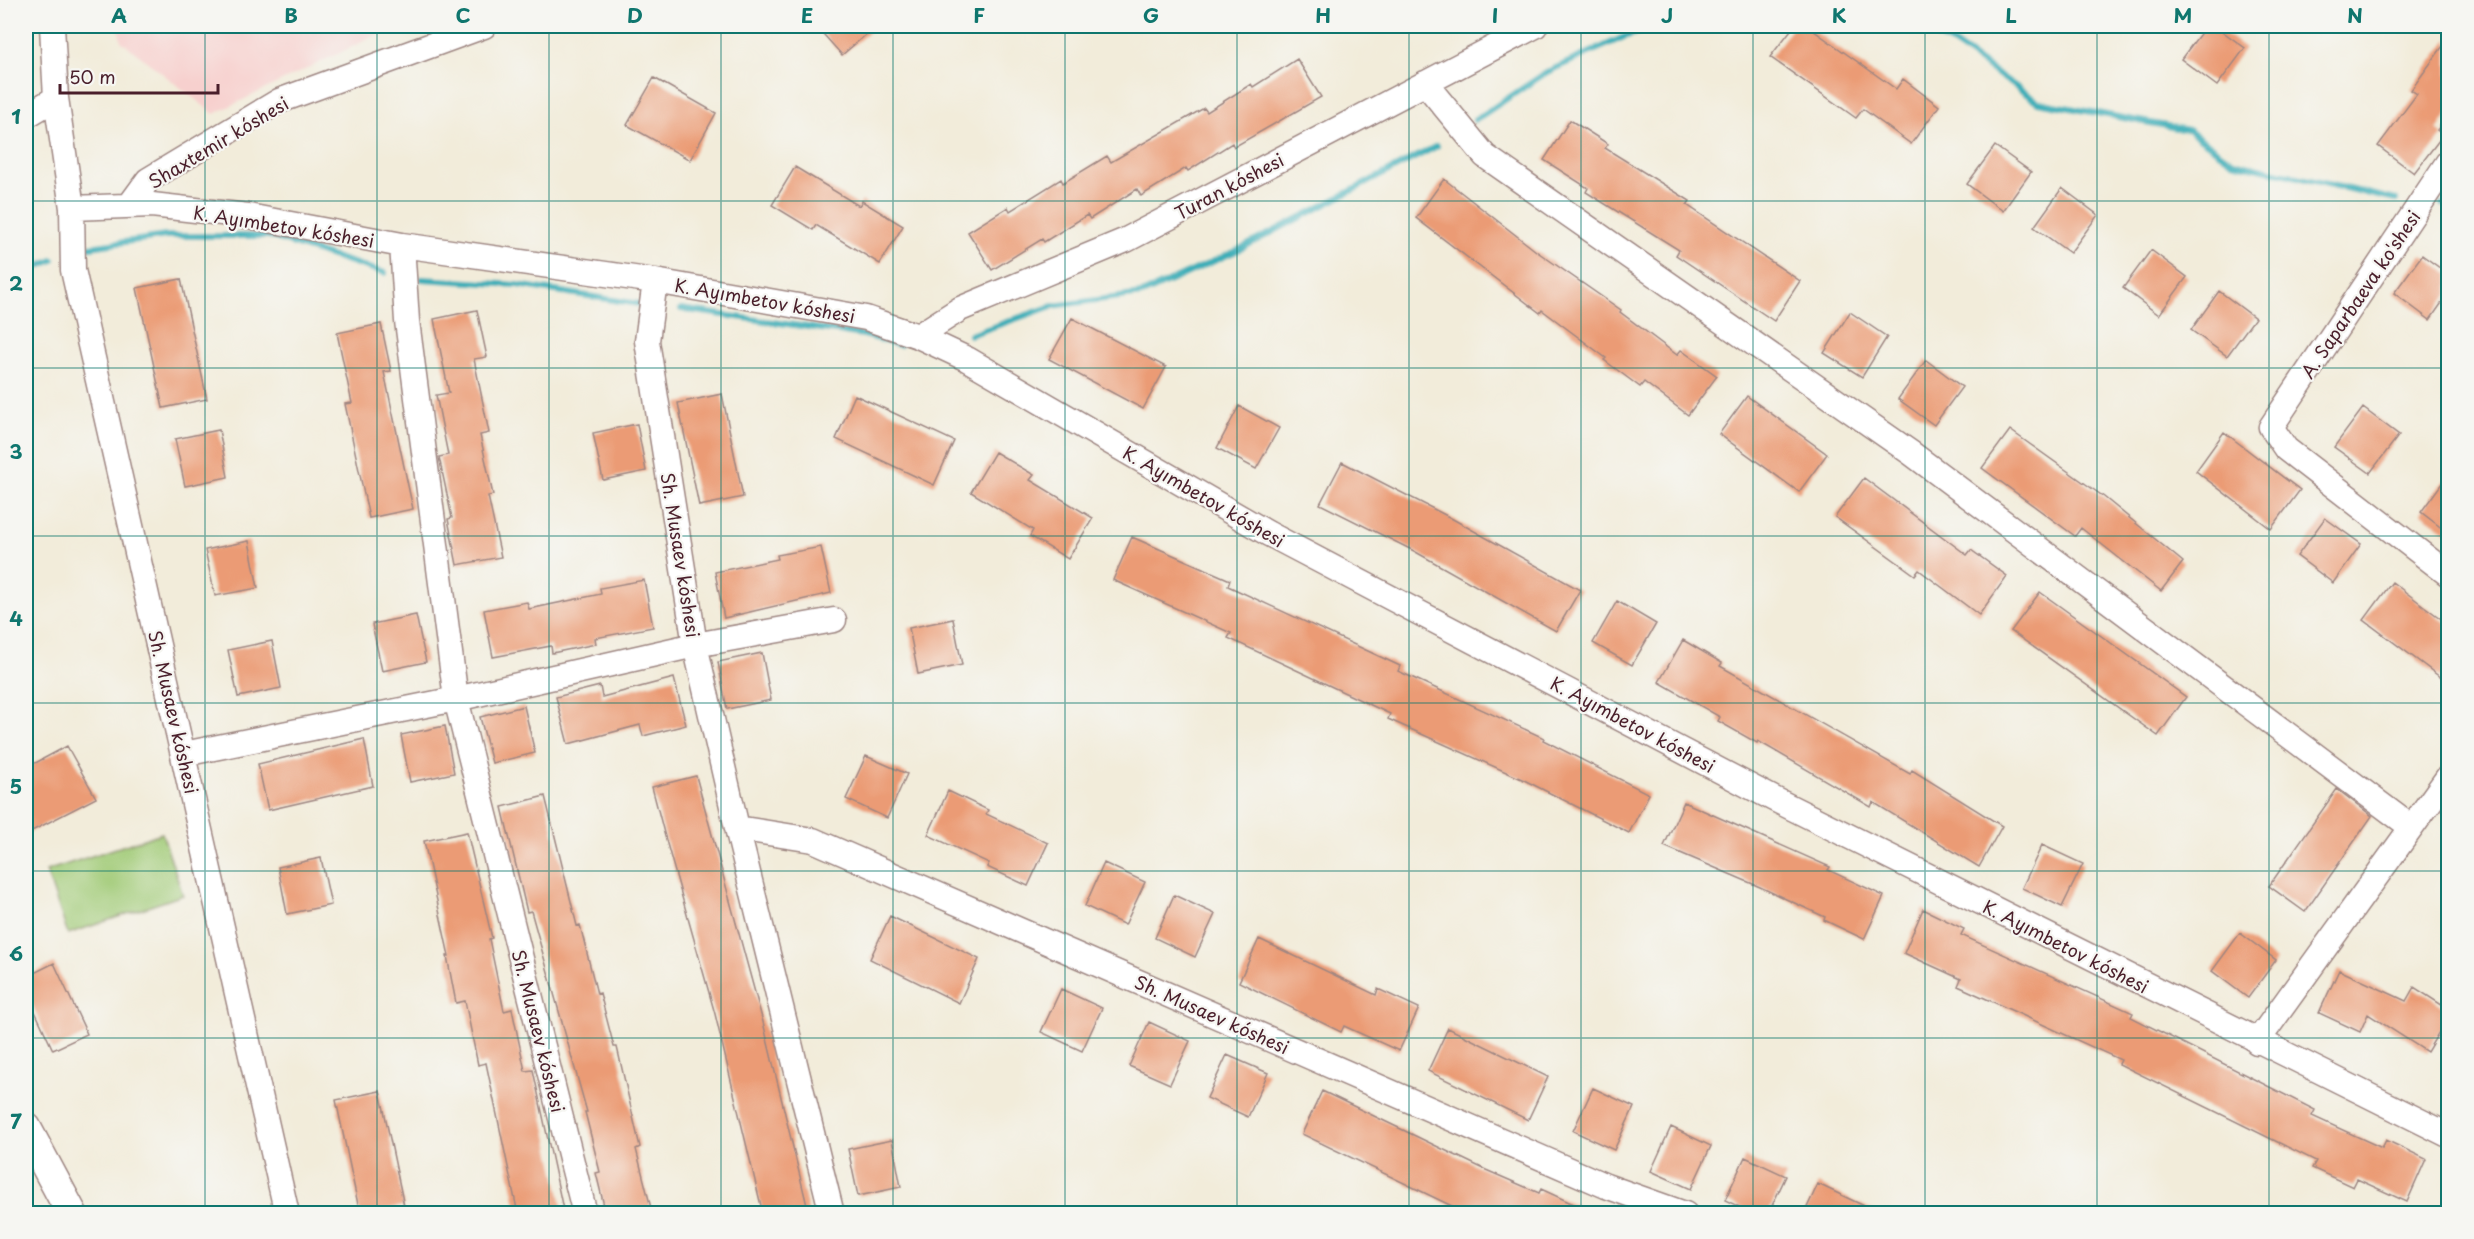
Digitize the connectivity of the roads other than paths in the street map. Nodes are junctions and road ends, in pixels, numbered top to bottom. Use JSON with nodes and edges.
{"nodes":[{"id":1,"x":52,"y":26,"type":"edge"},
{"id":2,"x":484,"y":26,"type":"edge"},
{"id":3,"x":1535,"y":26,"type":"edge"},
{"id":4,"x":1425,"y":83,"type":"junction"},
{"id":5,"x":56,"y":98,"type":"junction"},
{"id":6,"x":26,"y":116,"type":"edge"},
{"id":7,"x":2448,"y":162,"type":"edge"},
{"id":8,"x":129,"y":206,"type":"junction"},
{"id":9,"x":72,"y":208,"type":"junction"},
{"id":10,"x":402,"y":245,"type":"junction"},
{"id":11,"x":656,"y":280,"type":"junction"},
{"id":12,"x":918,"y":336,"type":"junction"},
{"id":13,"x":2448,"y":574,"type":"edge"},
{"id":14,"x":834,"y":620,"type":"dead end"},
{"id":15,"x":695,"y":645,"type":"junction"},
{"id":16,"x":456,"y":699,"type":"junction"},
{"id":17,"x":184,"y":754,"type":"junction"},
{"id":18,"x":2448,"y":777,"type":"edge"},
{"id":19,"x":2411,"y":827,"type":"junction"},
{"id":20,"x":737,"y":828,"type":"junction"},
{"id":21,"x":2257,"y":1041,"type":"junction"},
{"id":22,"x":26,"y":1128,"type":"edge"},
{"id":23,"x":2448,"y":1135,"type":"edge"},
{"id":24,"x":72,"y":1214,"type":"edge"},
{"id":25,"x":287,"y":1214,"type":"edge"},
{"id":26,"x":585,"y":1214,"type":"edge"},
{"id":27,"x":832,"y":1214,"type":"edge"},
{"id":28,"x":1685,"y":1214,"type":"edge"}],
"edges":[{"from":1,"to":5,"type":"street","name":"Sh. Musaev kóshesi"},
{"from":2,"to":8,"type":"street","name":"Shaxtemir kóshesi"},
{"from":3,"to":4,"type":"street","name":"Turan kóshesi"},
{"from":4,"to":12,"type":"street","name":"Turan kóshesi"},
{"from":4,"to":19,"type":"street"},
{"from":5,"to":6,"type":"street"},
{"from":5,"to":9,"type":"street","name":"Sh. Musaev kóshesi"},
{"from":7,"to":13,"type":"street","name":"A. Saparbaeva ko'shesi"},
{"from":8,"to":9,"type":"street","name":"K. Ayımbetov kóshesi"},
{"from":8,"to":10,"type":"street","name":"K. Ayımbetov kóshesi"},
{"from":9,"to":17,"type":"street","name":"Sh. Musaev kóshesi"},
{"from":10,"to":11,"type":"street","name":"K. Ayımbetov kóshesi"},
{"from":10,"to":16,"type":"street","name":"Sh. Musaev kóshesi"},
{"from":11,"to":12,"type":"street","name":"K. Ayımbetov kóshesi"},
{"from":11,"to":15,"type":"street","name":"Sh. Musaev kóshesi"},
{"from":12,"to":21,"type":"street","name":"K. Ayımbetov kóshesi"},
{"from":14,"to":15,"type":"street"},
{"from":15,"to":16,"type":"street"},
{"from":15,"to":20,"type":"street","name":"Sh. Musaev kóshesi"},
{"from":16,"to":17,"type":"street"},
{"from":16,"to":26,"type":"street","name":"Sh. Musaev kóshesi"},
{"from":17,"to":25,"type":"street","name":"Sh. Musaev kóshesi"},
{"from":18,"to":19,"type":"street"},
{"from":19,"to":21,"type":"street"},
{"from":20,"to":27,"type":"street","name":"Sh. Musaev kóshesi"},
{"from":20,"to":28,"type":"street","name":"Sh. Musaev kóshesi"},
{"from":21,"to":23,"type":"street","name":"K. Ayımbetov kóshesi"},
{"from":22,"to":24,"type":"street"}]}
